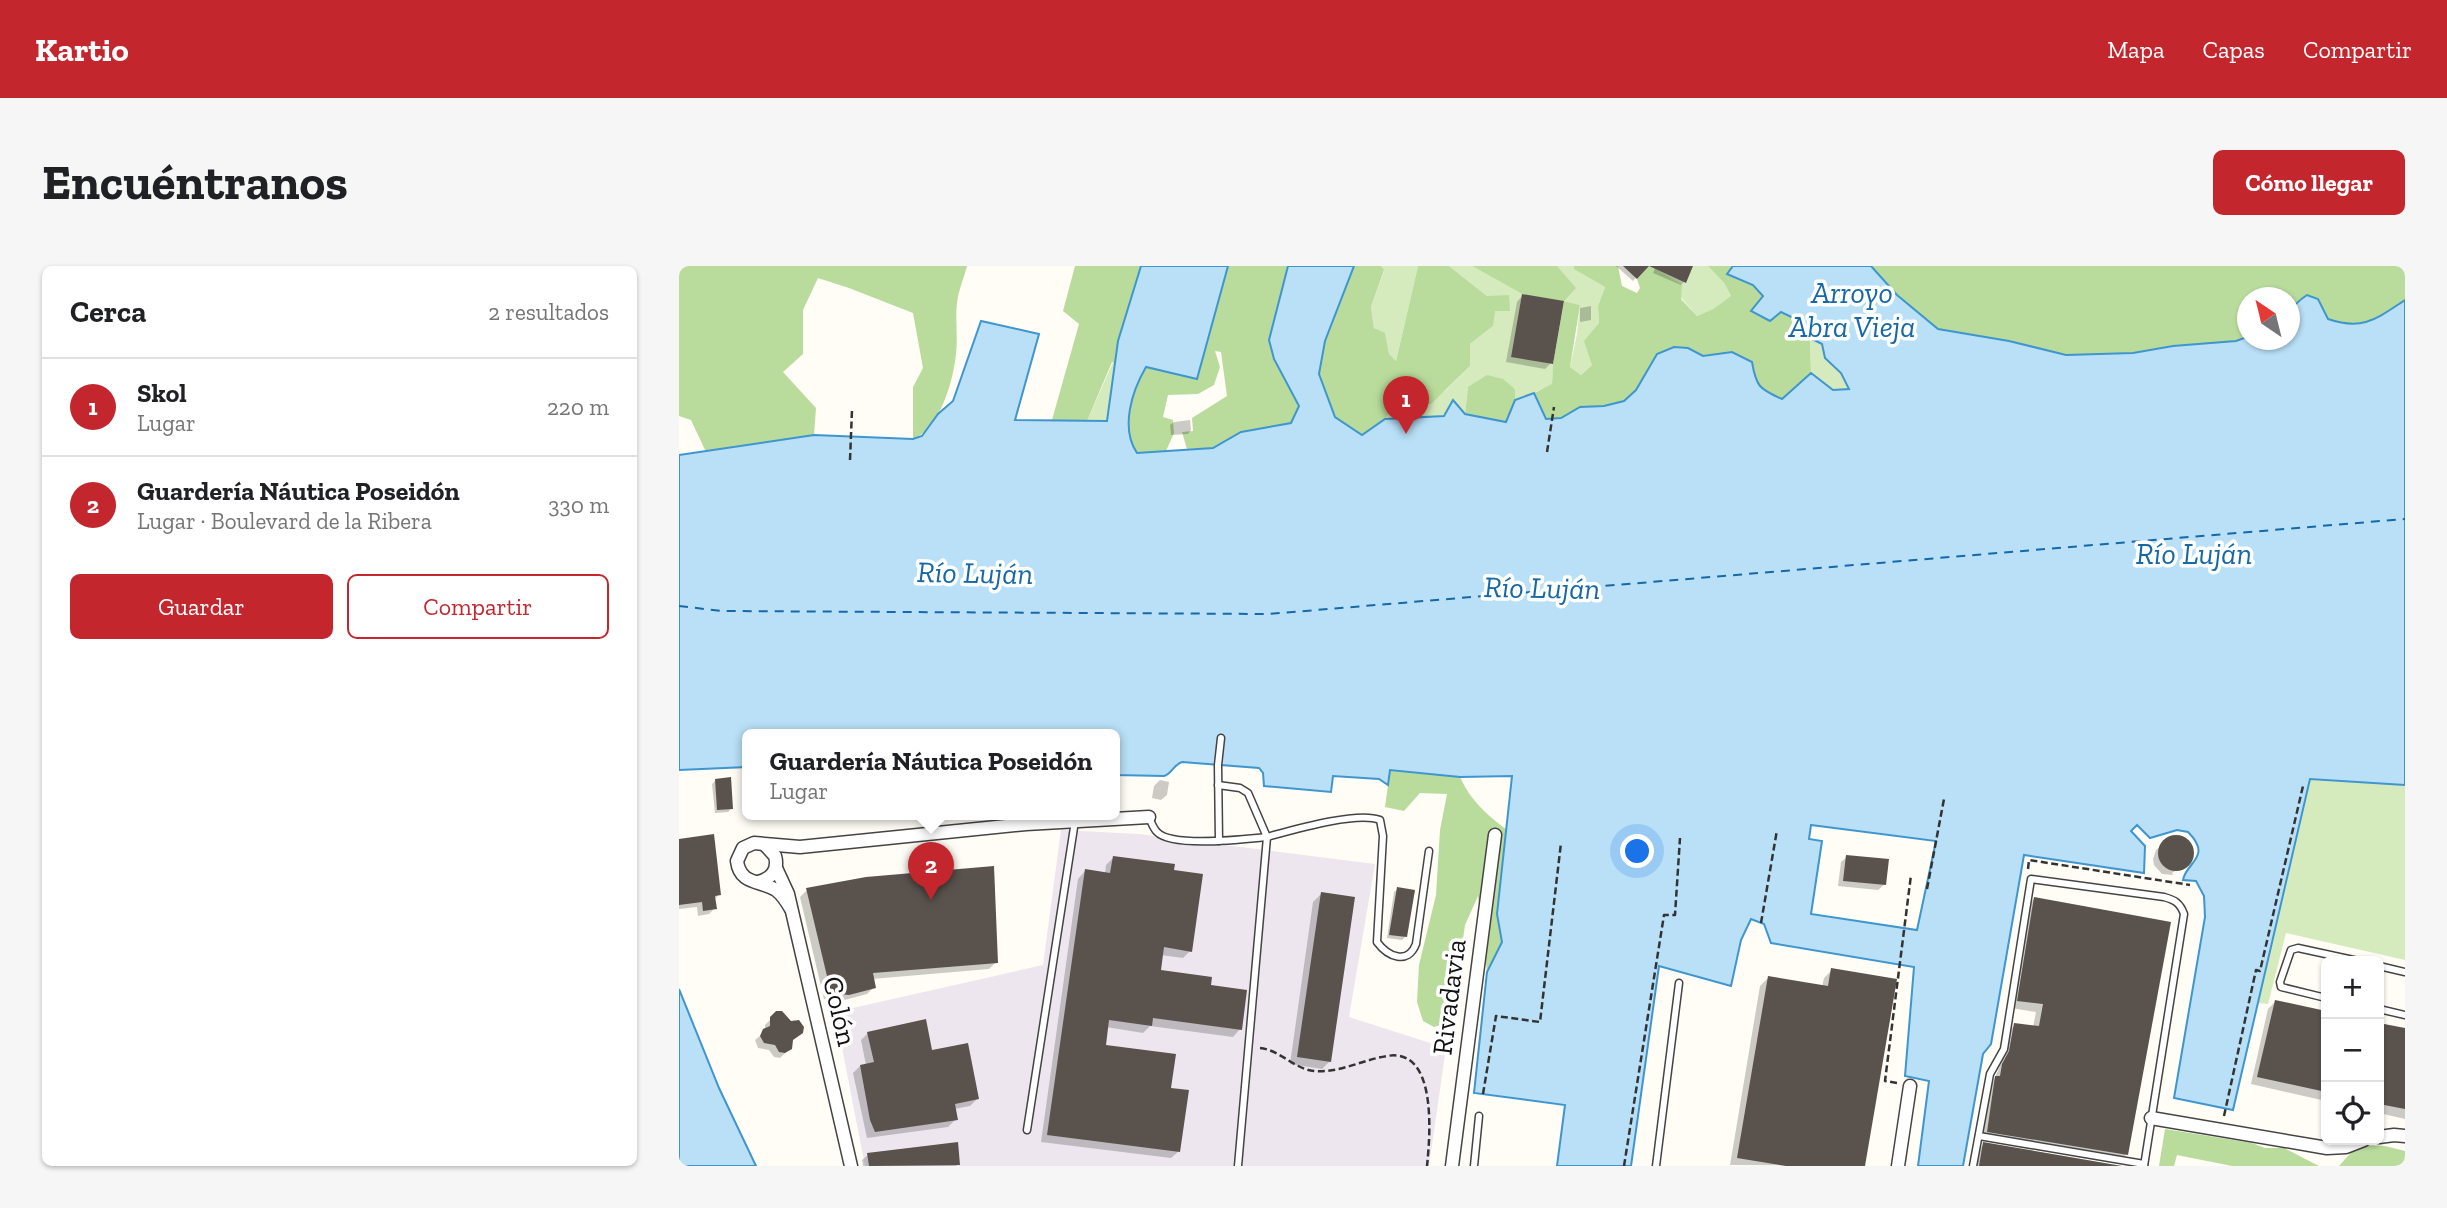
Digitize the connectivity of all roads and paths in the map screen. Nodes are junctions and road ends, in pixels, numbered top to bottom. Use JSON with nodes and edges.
{"nodes":[{"id":1,"x":1554,"y":407,"type":"dead end"},
{"id":2,"x":852,"y":410,"type":"dead end"},
{"id":3,"x":1547,"y":452,"type":"dead end"},
{"id":4,"x":850,"y":460,"type":"dead end"},
{"id":5,"x":1221,"y":738,"type":"dead end"},
{"id":6,"x":1218,"y":785,"type":"junction"},
{"id":7,"x":2303,"y":786,"type":"dead end"},
{"id":8,"x":1944,"y":799,"type":"dead end"},
{"id":9,"x":1149,"y":817,"type":"joint"},
{"id":10,"x":1120,"y":819,"type":"edge"},
{"id":11,"x":1094,"y":820,"type":"edge"},
{"id":12,"x":1075,"y":821,"type":"junction"},
{"id":13,"x":1777,"y":830,"type":"dead end"},
{"id":14,"x":1495,"y":835,"type":"dead end"},
{"id":15,"x":1267,"y":837,"type":"junction"},
{"id":16,"x":1680,"y":838,"type":"dead end"},
{"id":17,"x":1219,"y":841,"type":"junction"},
{"id":18,"x":1561,"y":843,"type":"dead end"},
{"id":19,"x":765,"y":845,"type":"junction"},
{"id":20,"x":800,"y":847,"type":"junction"},
{"id":21,"x":1429,"y":851,"type":"dead end"},
{"id":22,"x":776,"y":866,"type":"junction"},
{"id":23,"x":2027,"y":873,"type":"dead end"},
{"id":24,"x":1910,"y":875,"type":"dead end"},
{"id":25,"x":758,"y":882,"type":"junction"},
{"id":26,"x":2190,"y":884,"type":"dead end"},
{"id":27,"x":1927,"y":889,"type":"dead end"},
{"id":28,"x":791,"y":909,"type":"junction"},
{"id":29,"x":1761,"y":923,"type":"dead end"},
{"id":30,"x":2335,"y":956,"type":"edge"},
{"id":31,"x":2384,"y":967,"type":"edge"},
{"id":32,"x":2405,"y":972,"type":"edge"},
{"id":33,"x":1679,"y":983,"type":"dead end"},
{"id":34,"x":2321,"y":997,"type":"edge"},
{"id":35,"x":2384,"y":1010,"type":"edge"},
{"id":36,"x":2405,"y":1015,"type":"edge"},
{"id":37,"x":1249,"y":1047,"type":"junction"},
{"id":38,"x":1910,"y":1086,"type":"joint"},
{"id":39,"x":1483,"y":1094,"type":"dead end"},
{"id":40,"x":1479,"y":1116,"type":"dead end"},
{"id":41,"x":2224,"y":1116,"type":"dead end"},
{"id":42,"x":2151,"y":1118,"type":"junction"},
{"id":43,"x":1027,"y":1130,"type":"dead end"},
{"id":44,"x":1979,"y":1136,"type":"junction"},
{"id":45,"x":2384,"y":1136,"type":"edge"},
{"id":46,"x":2405,"y":1136,"type":"edge"},
{"id":47,"x":2351,"y":1145,"type":"edge"},
{"id":48,"x":2144,"y":1165,"type":"edge"},
{"id":49,"x":851,"y":1166,"type":"edge"},
{"id":50,"x":1238,"y":1166,"type":"edge"},
{"id":51,"x":1427,"y":1166,"type":"edge"},
{"id":52,"x":1452,"y":1166,"type":"edge"},
{"id":53,"x":1474,"y":1166,"type":"edge"},
{"id":54,"x":1625,"y":1166,"type":"edge"},
{"id":55,"x":1656,"y":1166,"type":"edge"},
{"id":56,"x":1898,"y":1166,"type":"edge"},
{"id":57,"x":1973,"y":1166,"type":"edge"}],
"edges":[{"from":1,"to":3,"type":"path"},
{"from":2,"to":4,"type":"path"},
{"from":5,"to":6,"type":"lane"},
{"from":6,"to":15,"type":"lane"},
{"from":6,"to":17,"type":"lane"},
{"from":7,"to":41,"type":"path"},
{"from":8,"to":27,"type":"path"},
{"from":9,"to":10,"type":"street"},
{"from":9,"to":17,"type":"lane"},
{"from":11,"to":12,"type":"street"},
{"from":12,"to":20,"type":"street"},
{"from":12,"to":43,"type":"lane"},
{"from":13,"to":29,"type":"path"},
{"from":14,"to":52,"type":"street","name":"Rivadavia"},
{"from":15,"to":17,"type":"lane"},
{"from":15,"to":21,"type":"lane"},
{"from":15,"to":37,"type":"lane"},
{"from":16,"to":54,"type":"path"},
{"from":18,"to":39,"type":"path"},
{"from":19,"to":20,"type":"street"},
{"from":19,"to":22,"type":"street"},
{"from":19,"to":25,"type":"street"},
{"from":20,"to":22,"type":"street"},
{"from":22,"to":25,"type":"street"},
{"from":22,"to":28,"type":"street","name":"Colón"},
{"from":23,"to":26,"type":"path"},
{"from":24,"to":38,"type":"path"},
{"from":25,"to":28,"type":"street"},
{"from":28,"to":49,"type":"street","name":"Colón"},
{"from":30,"to":34,"type":"lane"},
{"from":31,"to":32,"type":"lane"},
{"from":33,"to":55,"type":"lane"},
{"from":35,"to":36,"type":"lane"},
{"from":37,"to":50,"type":"lane"},
{"from":37,"to":51,"type":"path"},
{"from":38,"to":56,"type":"street"},
{"from":40,"to":53,"type":"lane"},
{"from":42,"to":44,"type":"lane"},
{"from":42,"to":47,"type":"street"},
{"from":42,"to":48,"type":"lane"},
{"from":44,"to":48,"type":"lane"},
{"from":44,"to":57,"type":"lane"},
{"from":45,"to":46,"type":"street"}]}
